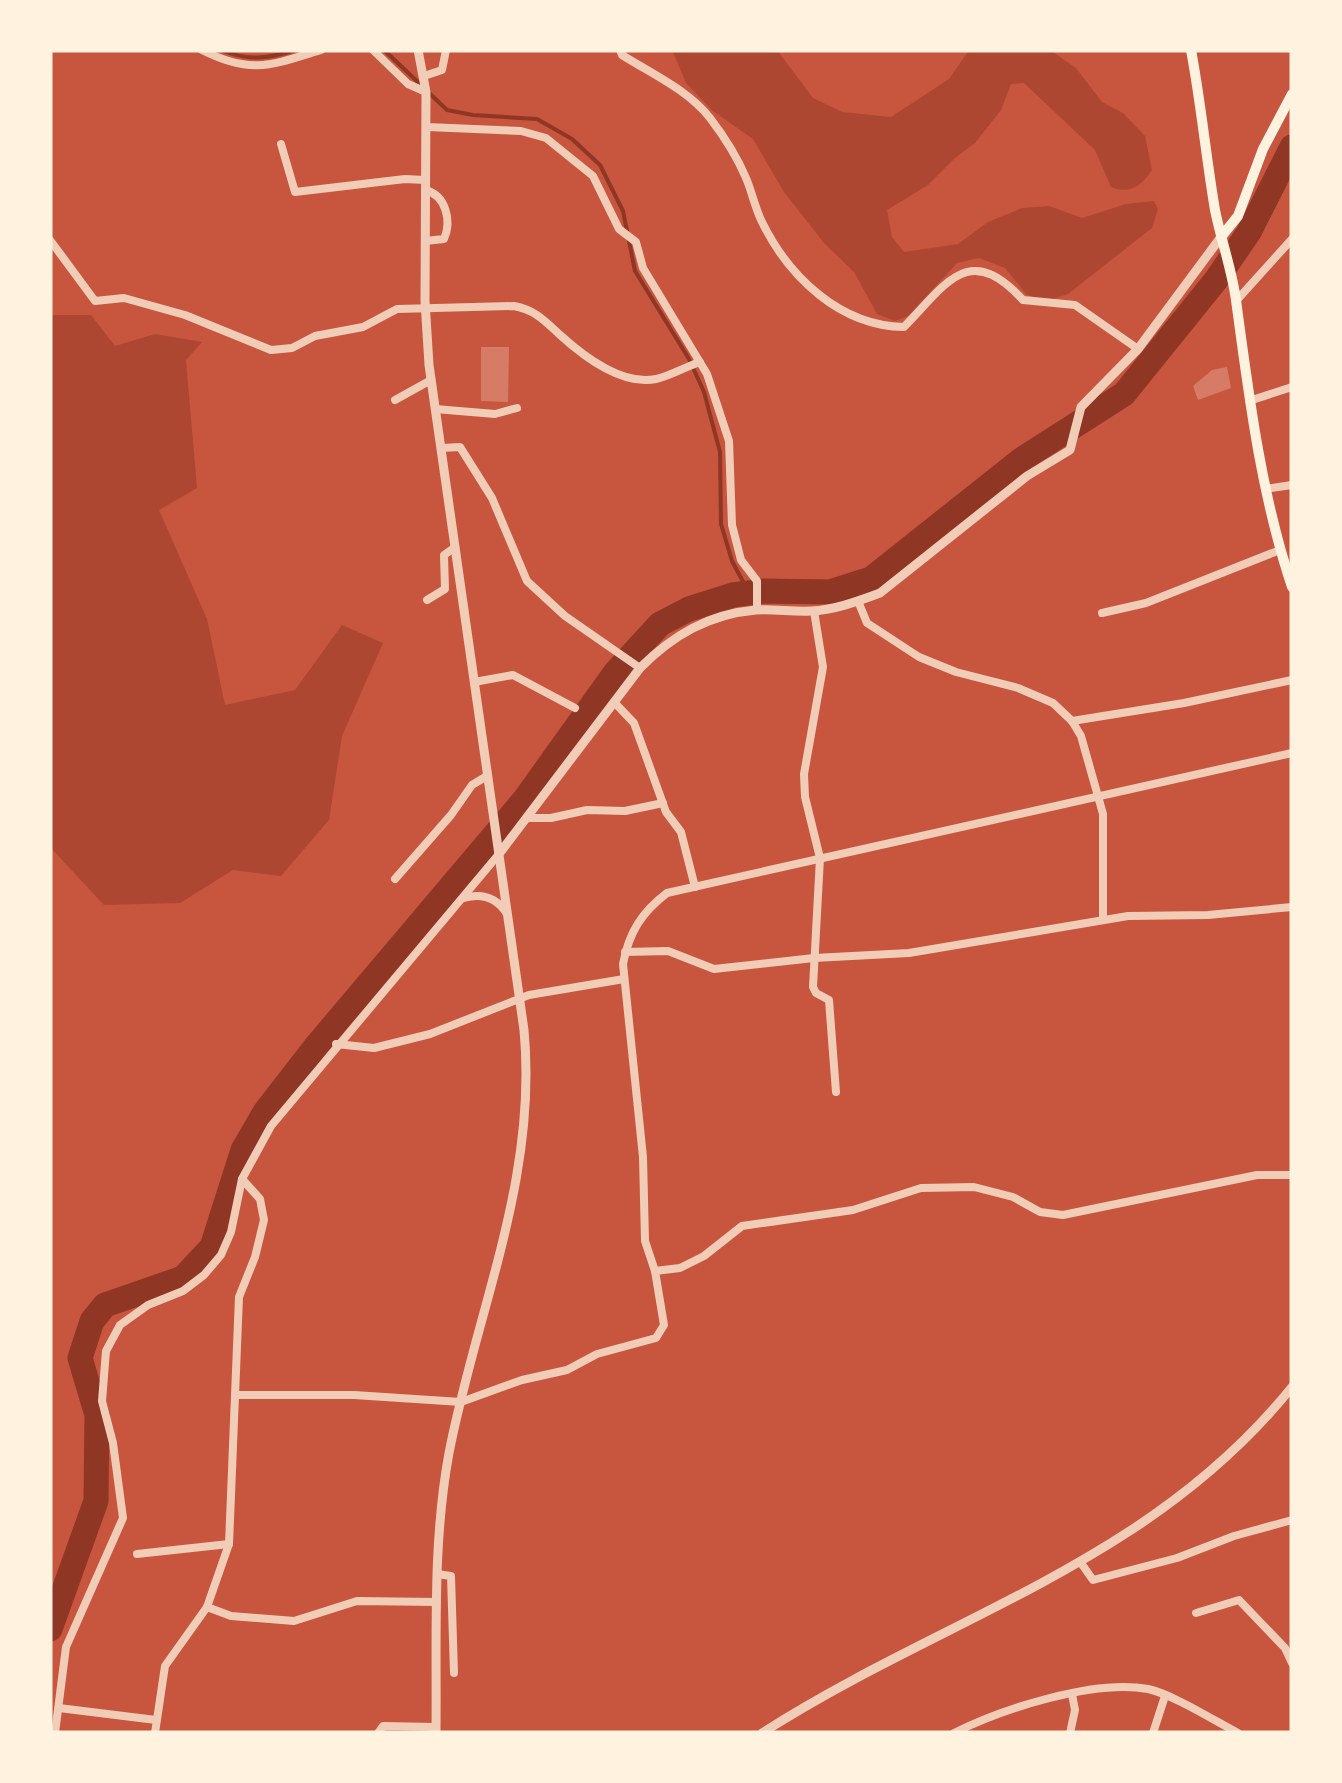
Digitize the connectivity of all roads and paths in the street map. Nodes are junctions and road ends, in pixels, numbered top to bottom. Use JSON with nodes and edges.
{"nodes":[{"id":1,"x":202,"y":50,"type":"edge"},
{"id":2,"x":321,"y":50,"type":"edge"},
{"id":3,"x":373,"y":50,"type":"edge"},
{"id":4,"x":418,"y":50,"type":"edge"},
{"id":5,"x":446,"y":50,"type":"edge"},
{"id":6,"x":620,"y":50,"type":"edge"},
{"id":7,"x":1192,"y":50,"type":"edge"},
{"id":8,"x":424,"y":76,"type":"junction"},
{"id":9,"x":426,"y":92,"type":"junction"},
{"id":10,"x":1292,"y":94,"type":"edge"},
{"id":11,"x":427,"y":127,"type":"junction"},
{"id":12,"x":281,"y":144,"type":"dead end"},
{"id":13,"x":425,"y":185,"type":"junction"},
{"id":14,"x":1221,"y":237,"type":"junction"},
{"id":15,"x":1292,"y":239,"type":"edge"},
{"id":16,"x":50,"y":240,"type":"edge"},
{"id":17,"x":425,"y":241,"type":"junction"},
{"id":18,"x":1236,"y":301,"type":"junction"},
{"id":19,"x":425,"y":308,"type":"junction"},
{"id":20,"x":1138,"y":349,"type":"junction"},
{"id":21,"x":700,"y":362,"type":"junction"},
{"id":22,"x":431,"y":380,"type":"junction"},
{"id":23,"x":1292,"y":387,"type":"edge"},
{"id":24,"x":394,"y":400,"type":"dead end"},
{"id":25,"x":1249,"y":400,"type":"junction"},
{"id":26,"x":517,"y":408,"type":"dead end"},
{"id":27,"x":435,"y":409,"type":"junction"},
{"id":28,"x":440,"y":448,"type":"junction"},
{"id":29,"x":1292,"y":484,"type":"edge"},
{"id":30,"x":1265,"y":489,"type":"junction"},
{"id":31,"x":454,"y":548,"type":"junction"},
{"id":32,"x":1280,"y":550,"type":"junction"},
{"id":33,"x":1292,"y":587,"type":"edge"},
{"id":34,"x":427,"y":600,"type":"dead end"},
{"id":35,"x":858,"y":602,"type":"junction"},
{"id":36,"x":757,"y":610,"type":"junction"},
{"id":37,"x":814,"y":611,"type":"junction"},
{"id":38,"x":1102,"y":613,"type":"dead end"},
{"id":39,"x":640,"y":668,"type":"junction"},
{"id":40,"x":1292,"y":680,"type":"edge"},
{"id":41,"x":474,"y":682,"type":"junction"},
{"id":42,"x":614,"y":702,"type":"junction"},
{"id":43,"x":575,"y":708,"type":"dead end"},
{"id":44,"x":1072,"y":721,"type":"junction"},
{"id":45,"x":1292,"y":753,"type":"edge"},
{"id":46,"x":487,"y":776,"type":"junction"},
{"id":47,"x":1099,"y":794,"type":"junction"},
{"id":48,"x":663,"y":803,"type":"junction"},
{"id":49,"x":528,"y":818,"type":"junction"},
{"id":50,"x":498,"y":850,"type":"junction"},
{"id":51,"x":820,"y":858,"type":"junction"},
{"id":52,"x":396,"y":879,"type":"dead end"},
{"id":53,"x":696,"y":886,"type":"junction"},
{"id":54,"x":460,"y":900,"type":"junction"},
{"id":55,"x":1292,"y":907,"type":"edge"},
{"id":56,"x":507,"y":914,"type":"junction"},
{"id":57,"x":1103,"y":920,"type":"junction"},
{"id":58,"x":626,"y":952,"type":"junction"},
{"id":59,"x":814,"y":958,"type":"junction"},
{"id":60,"x":624,"y":979,"type":"junction"},
{"id":61,"x":519,"y":1000,"type":"junction"},
{"id":62,"x":336,"y":1044,"type":"junction"},
{"id":63,"x":836,"y":1092,"type":"dead end"},
{"id":64,"x":1292,"y":1175,"type":"edge"},
{"id":65,"x":242,"y":1179,"type":"junction"},
{"id":66,"x":655,"y":1270,"type":"junction"},
{"id":67,"x":1292,"y":1387,"type":"edge"},
{"id":68,"x":235,"y":1395,"type":"junction"},
{"id":69,"x":461,"y":1402,"type":"junction"},
{"id":70,"x":1292,"y":1520,"type":"edge"},
{"id":71,"x":230,"y":1544,"type":"junction"},
{"id":72,"x":137,"y":1554,"type":"dead end"},
{"id":73,"x":1081,"y":1563,"type":"junction"},
{"id":74,"x":437,"y":1574,"type":"junction"},
{"id":75,"x":437,"y":1602,"type":"junction"},
{"id":76,"x":207,"y":1607,"type":"junction"},
{"id":77,"x":1196,"y":1613,"type":"dead end"},
{"id":78,"x":1292,"y":1663,"type":"edge"},
{"id":79,"x":454,"y":1672,"type":"dead end"},
{"id":80,"x":1072,"y":1694,"type":"junction"},
{"id":81,"x":1165,"y":1696,"type":"junction"},
{"id":82,"x":59,"y":1708,"type":"junction"},
{"id":83,"x":156,"y":1720,"type":"junction"},
{"id":84,"x":436,"y":1730,"type":"edge"},
{"id":85,"x":55,"y":1733,"type":"edge"},
{"id":86,"x":156,"y":1733,"type":"edge"},
{"id":87,"x":378,"y":1733,"type":"edge"},
{"id":88,"x":762,"y":1733,"type":"edge"},
{"id":89,"x":954,"y":1733,"type":"edge"},
{"id":90,"x":1070,"y":1733,"type":"edge"},
{"id":91,"x":1153,"y":1733,"type":"edge"},
{"id":92,"x":1238,"y":1733,"type":"edge"}],
"edges":[{"from":1,"to":2,"type":"street"},
{"from":3,"to":9,"type":"street"},
{"from":4,"to":8,"type":"street"},
{"from":5,"to":8,"type":"street"},
{"from":6,"to":20,"type":"street"},
{"from":7,"to":14,"type":"main road"},
{"from":8,"to":9,"type":"street"},
{"from":9,"to":11,"type":"street"},
{"from":10,"to":14,"type":"main road"},
{"from":11,"to":13,"type":"street"},
{"from":11,"to":21,"type":"street"},
{"from":12,"to":13,"type":"street"},
{"from":13,"to":17,"type":"street"},
{"from":13,"to":17,"type":"street"},
{"from":14,"to":18,"type":"main road"},
{"from":14,"to":20,"type":"street"},
{"from":15,"to":18,"type":"street"},
{"from":16,"to":19,"type":"street"},
{"from":17,"to":19,"type":"street"},
{"from":18,"to":25,"type":"main road"},
{"from":19,"to":21,"type":"street"},
{"from":19,"to":22,"type":"street"},
{"from":20,"to":35,"type":"street"},
{"from":21,"to":36,"type":"street"},
{"from":22,"to":24,"type":"street"},
{"from":22,"to":27,"type":"street"},
{"from":23,"to":25,"type":"street"},
{"from":25,"to":30,"type":"main road"},
{"from":26,"to":27,"type":"street"},
{"from":27,"to":28,"type":"street"},
{"from":28,"to":31,"type":"street"},
{"from":28,"to":39,"type":"street"},
{"from":29,"to":30,"type":"street"},
{"from":30,"to":32,"type":"main road"},
{"from":31,"to":34,"type":"street"},
{"from":31,"to":41,"type":"street"},
{"from":32,"to":33,"type":"main road"},
{"from":32,"to":38,"type":"street"},
{"from":35,"to":37,"type":"street"},
{"from":35,"to":44,"type":"street"},
{"from":36,"to":37,"type":"street"},
{"from":36,"to":39,"type":"street"},
{"from":37,"to":51,"type":"street"},
{"from":39,"to":42,"type":"street"},
{"from":40,"to":44,"type":"street"},
{"from":41,"to":43,"type":"street"},
{"from":41,"to":46,"type":"street"},
{"from":42,"to":48,"type":"street"},
{"from":42,"to":49,"type":"street"},
{"from":44,"to":47,"type":"street"},
{"from":45,"to":47,"type":"street"},
{"from":46,"to":50,"type":"street"},
{"from":46,"to":52,"type":"street"},
{"from":47,"to":51,"type":"street"},
{"from":47,"to":57,"type":"street"},
{"from":48,"to":49,"type":"street"},
{"from":48,"to":53,"type":"street"},
{"from":49,"to":50,"type":"street"},
{"from":50,"to":54,"type":"street"},
{"from":50,"to":56,"type":"street"},
{"from":51,"to":53,"type":"street"},
{"from":51,"to":59,"type":"street"},
{"from":53,"to":58,"type":"street"},
{"from":54,"to":56,"type":"street"},
{"from":54,"to":62,"type":"street"},
{"from":55,"to":57,"type":"street"},
{"from":56,"to":61,"type":"street"},
{"from":57,"to":59,"type":"street"},
{"from":58,"to":59,"type":"street"},
{"from":58,"to":60,"type":"street"},
{"from":59,"to":63,"type":"street"},
{"from":60,"to":61,"type":"street"},
{"from":60,"to":66,"type":"street"},
{"from":61,"to":62,"type":"street"},
{"from":61,"to":69,"type":"street"},
{"from":62,"to":65,"type":"street"},
{"from":64,"to":66,"type":"street"},
{"from":65,"to":68,"type":"street"},
{"from":65,"to":82,"type":"street"},
{"from":66,"to":69,"type":"street"},
{"from":67,"to":73,"type":"street"},
{"from":68,"to":69,"type":"street"},
{"from":68,"to":71,"type":"street"},
{"from":69,"to":74,"type":"street"},
{"from":70,"to":73,"type":"street"},
{"from":71,"to":72,"type":"street"},
{"from":71,"to":76,"type":"street"},
{"from":73,"to":88,"type":"street"},
{"from":74,"to":75,"type":"street"},
{"from":74,"to":79,"type":"street"},
{"from":75,"to":76,"type":"street"},
{"from":75,"to":84,"type":"street"},
{"from":76,"to":83,"type":"street"},
{"from":77,"to":78,"type":"street"},
{"from":80,"to":81,"type":"street"},
{"from":80,"to":89,"type":"street"},
{"from":80,"to":90,"type":"street"},
{"from":81,"to":91,"type":"street"},
{"from":81,"to":92,"type":"street"},
{"from":82,"to":83,"type":"street"},
{"from":82,"to":85,"type":"street"},
{"from":83,"to":86,"type":"street"},
{"from":84,"to":87,"type":"street"}]}
